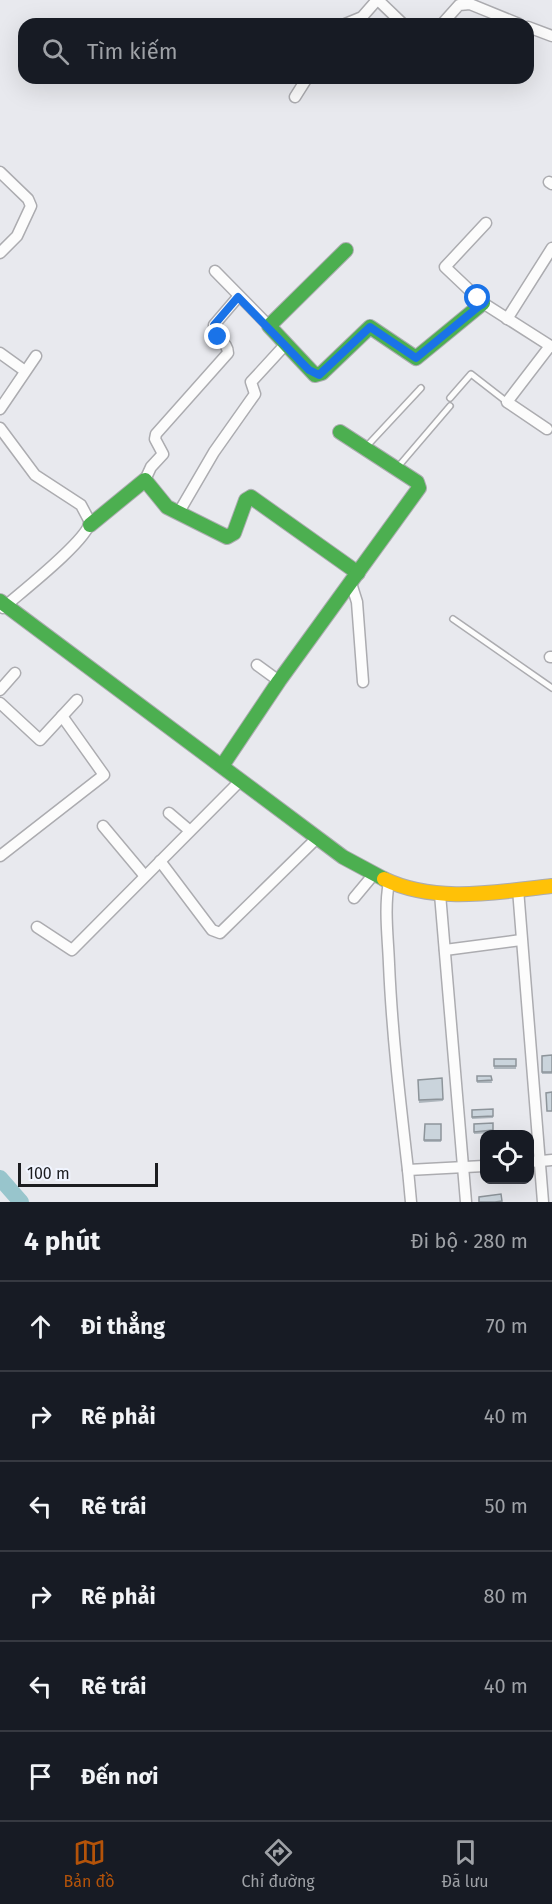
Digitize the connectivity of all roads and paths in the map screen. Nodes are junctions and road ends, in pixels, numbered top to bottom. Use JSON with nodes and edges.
{"nodes":[{"id":1,"x":378,"y":0,"type":"edge"},
{"id":2,"x":360,"y":18,"type":"edge"},
{"id":3,"x":397,"y":18,"type":"edge"},
{"id":4,"x":447,"y":18,"type":"edge"},
{"id":5,"x":504,"y":18,"type":"edge"},
{"id":6,"x":534,"y":29,"type":"edge"},
{"id":7,"x":552,"y":36,"type":"edge"},
{"id":8,"x":304,"y":84,"type":"edge"},
{"id":9,"x":295,"y":97,"type":"dead end"},
{"id":10,"x":0,"y":172,"type":"edge"},
{"id":11,"x":486,"y":223,"type":"dead end"},
{"id":12,"x":552,"y":248,"type":"edge"},
{"id":13,"x":346,"y":250,"type":"dead end"},
{"id":14,"x":0,"y":253,"type":"edge"},
{"id":15,"x":549,"y":260,"type":"edge"},
{"id":16,"x":215,"y":272,"type":"dead end"},
{"id":17,"x":238,"y":297,"type":"junction"},
{"id":18,"x":483,"y":303,"type":"junction"},
{"id":19,"x":507,"y":319,"type":"junction"},
{"id":20,"x":269,"y":326,"type":"junction"},
{"id":21,"x":285,"y":345,"type":"junction"},
{"id":22,"x":551,"y":346,"type":"edge"},
{"id":23,"x":0,"y":353,"type":"edge"},
{"id":24,"x":36,"y":356,"type":"dead end"},
{"id":25,"x":26,"y":371,"type":"junction"},
{"id":26,"x":422,"y":388,"type":"dead end"},
{"id":27,"x":450,"y":398,"type":"dead end"},
{"id":28,"x":507,"y":402,"type":"junction"},
{"id":29,"x":450,"y":405,"type":"dead end"},
{"id":30,"x":0,"y":409,"type":"edge"},
{"id":31,"x":0,"y":428,"type":"edge"},
{"id":32,"x":547,"y":429,"type":"dead end"},
{"id":33,"x":340,"y":432,"type":"dead end"},
{"id":34,"x":365,"y":448,"type":"junction"},
{"id":35,"x":396,"y":469,"type":"junction"},
{"id":36,"x":145,"y":480,"type":"junction"},
{"id":37,"x":179,"y":512,"type":"junction"},
{"id":38,"x":90,"y":525,"type":"junction"},
{"id":39,"x":355,"y":578,"type":"junction"},
{"id":40,"x":2,"y":605,"type":"edge"},
{"id":41,"x":453,"y":619,"type":"dead end"},
{"id":42,"x":257,"y":665,"type":"dead end"},
{"id":43,"x":15,"y":673,"type":"dead end"},
{"id":44,"x":279,"y":681,"type":"junction"},
{"id":45,"x":363,"y":682,"type":"dead end"},
{"id":46,"x":552,"y":688,"type":"edge"},
{"id":47,"x":0,"y":690,"type":"edge"},
{"id":48,"x":76,"y":700,"type":"dead end"},
{"id":49,"x":0,"y":703,"type":"edge"},
{"id":50,"x":62,"y":716,"type":"junction"},
{"id":51,"x":222,"y":766,"type":"junction"},
{"id":52,"x":241,"y":780,"type":"junction"},
{"id":53,"x":170,"y":813,"type":"dead end"},
{"id":54,"x":103,"y":826,"type":"dead end"},
{"id":55,"x":189,"y":830,"type":"junction"},
{"id":56,"x":317,"y":838,"type":"junction"},
{"id":57,"x":0,"y":856,"type":"edge"},
{"id":58,"x":160,"y":861,"type":"junction"},
{"id":59,"x":374,"y":874,"type":"junction"},
{"id":60,"x":144,"y":875,"type":"junction"},
{"id":61,"x":389,"y":882,"type":"junction"},
{"id":62,"x":552,"y":886,"type":"edge"},
{"id":63,"x":518,"y":889,"type":"junction"},
{"id":64,"x":440,"y":894,"type":"junction"},
{"id":65,"x":354,"y":898,"type":"dead end"},
{"id":66,"x":37,"y":927,"type":"dead end"},
{"id":67,"x":521,"y":940,"type":"junction"},
{"id":68,"x":445,"y":950,"type":"junction"},
{"id":69,"x":532,"y":1130,"type":"edge"},
{"id":70,"x":552,"y":1160,"type":"edge"},
{"id":71,"x":534,"y":1161,"type":"edge"},
{"id":72,"x":480,"y":1166,"type":"edge"},
{"id":73,"x":463,"y":1168,"type":"junction"},
{"id":74,"x":408,"y":1170,"type":"junction"},
{"id":75,"x":411,"y":1202,"type":"edge"},
{"id":76,"x":466,"y":1202,"type":"edge"},
{"id":77,"x":543,"y":1202,"type":"edge"}],
"edges":[{"from":1,"to":2,"type":"street"},
{"from":1,"to":3,"type":"street"},
{"from":4,"to":5,"type":"street"},
{"from":6,"to":7,"type":"street"},
{"from":8,"to":9,"type":"street"},
{"from":10,"to":14,"type":"street"},
{"from":11,"to":18,"type":"street"},
{"from":12,"to":15,"type":"street"},
{"from":13,"to":20,"type":"street"},
{"from":15,"to":19,"type":"street"},
{"from":16,"to":17,"type":"street"},
{"from":17,"to":20,"type":"street"},
{"from":17,"to":36,"type":"street"},
{"from":18,"to":19,"type":"street"},
{"from":18,"to":21,"type":"street"},
{"from":19,"to":22,"type":"street"},
{"from":20,"to":21,"type":"street"},
{"from":21,"to":37,"type":"street"},
{"from":22,"to":28,"type":"street"},
{"from":23,"to":25,"type":"street"},
{"from":24,"to":25,"type":"street"},
{"from":25,"to":30,"type":"street"},
{"from":26,"to":34,"type":"lane"},
{"from":27,"to":28,"type":"lane"},
{"from":28,"to":32,"type":"street"},
{"from":29,"to":35,"type":"lane"},
{"from":31,"to":38,"type":"street"},
{"from":33,"to":34,"type":"street"},
{"from":34,"to":35,"type":"street"},
{"from":35,"to":39,"type":"street"},
{"from":36,"to":37,"type":"street"},
{"from":36,"to":38,"type":"street"},
{"from":37,"to":39,"type":"street"},
{"from":38,"to":40,"type":"street"},
{"from":39,"to":44,"type":"street"},
{"from":39,"to":45,"type":"street"},
{"from":40,"to":51,"type":"street"},
{"from":41,"to":46,"type":"lane"},
{"from":42,"to":44,"type":"street"},
{"from":43,"to":47,"type":"street"},
{"from":44,"to":51,"type":"street"},
{"from":48,"to":50,"type":"street"},
{"from":49,"to":50,"type":"street"},
{"from":50,"to":57,"type":"street"},
{"from":51,"to":52,"type":"street"},
{"from":52,"to":55,"type":"street"},
{"from":52,"to":56,"type":"street"},
{"from":53,"to":55,"type":"street"},
{"from":54,"to":60,"type":"street"},
{"from":55,"to":58,"type":"street"},
{"from":56,"to":58,"type":"street"},
{"from":56,"to":59,"type":"street"},
{"from":58,"to":60,"type":"street"},
{"from":59,"to":61,"type":"street"},
{"from":59,"to":65,"type":"street"},
{"from":60,"to":66,"type":"street"},
{"from":61,"to":64,"type":"street"},
{"from":61,"to":74,"type":"street"},
{"from":62,"to":63,"type":"street"},
{"from":63,"to":64,"type":"street"},
{"from":63,"to":67,"type":"street"},
{"from":64,"to":68,"type":"street"},
{"from":67,"to":68,"type":"street"},
{"from":67,"to":69,"type":"street"},
{"from":68,"to":73,"type":"street"},
{"from":70,"to":71,"type":"street"},
{"from":71,"to":77,"type":"street"},
{"from":72,"to":73,"type":"street"},
{"from":73,"to":74,"type":"street"},
{"from":73,"to":76,"type":"street"},
{"from":74,"to":75,"type":"street"}]}
